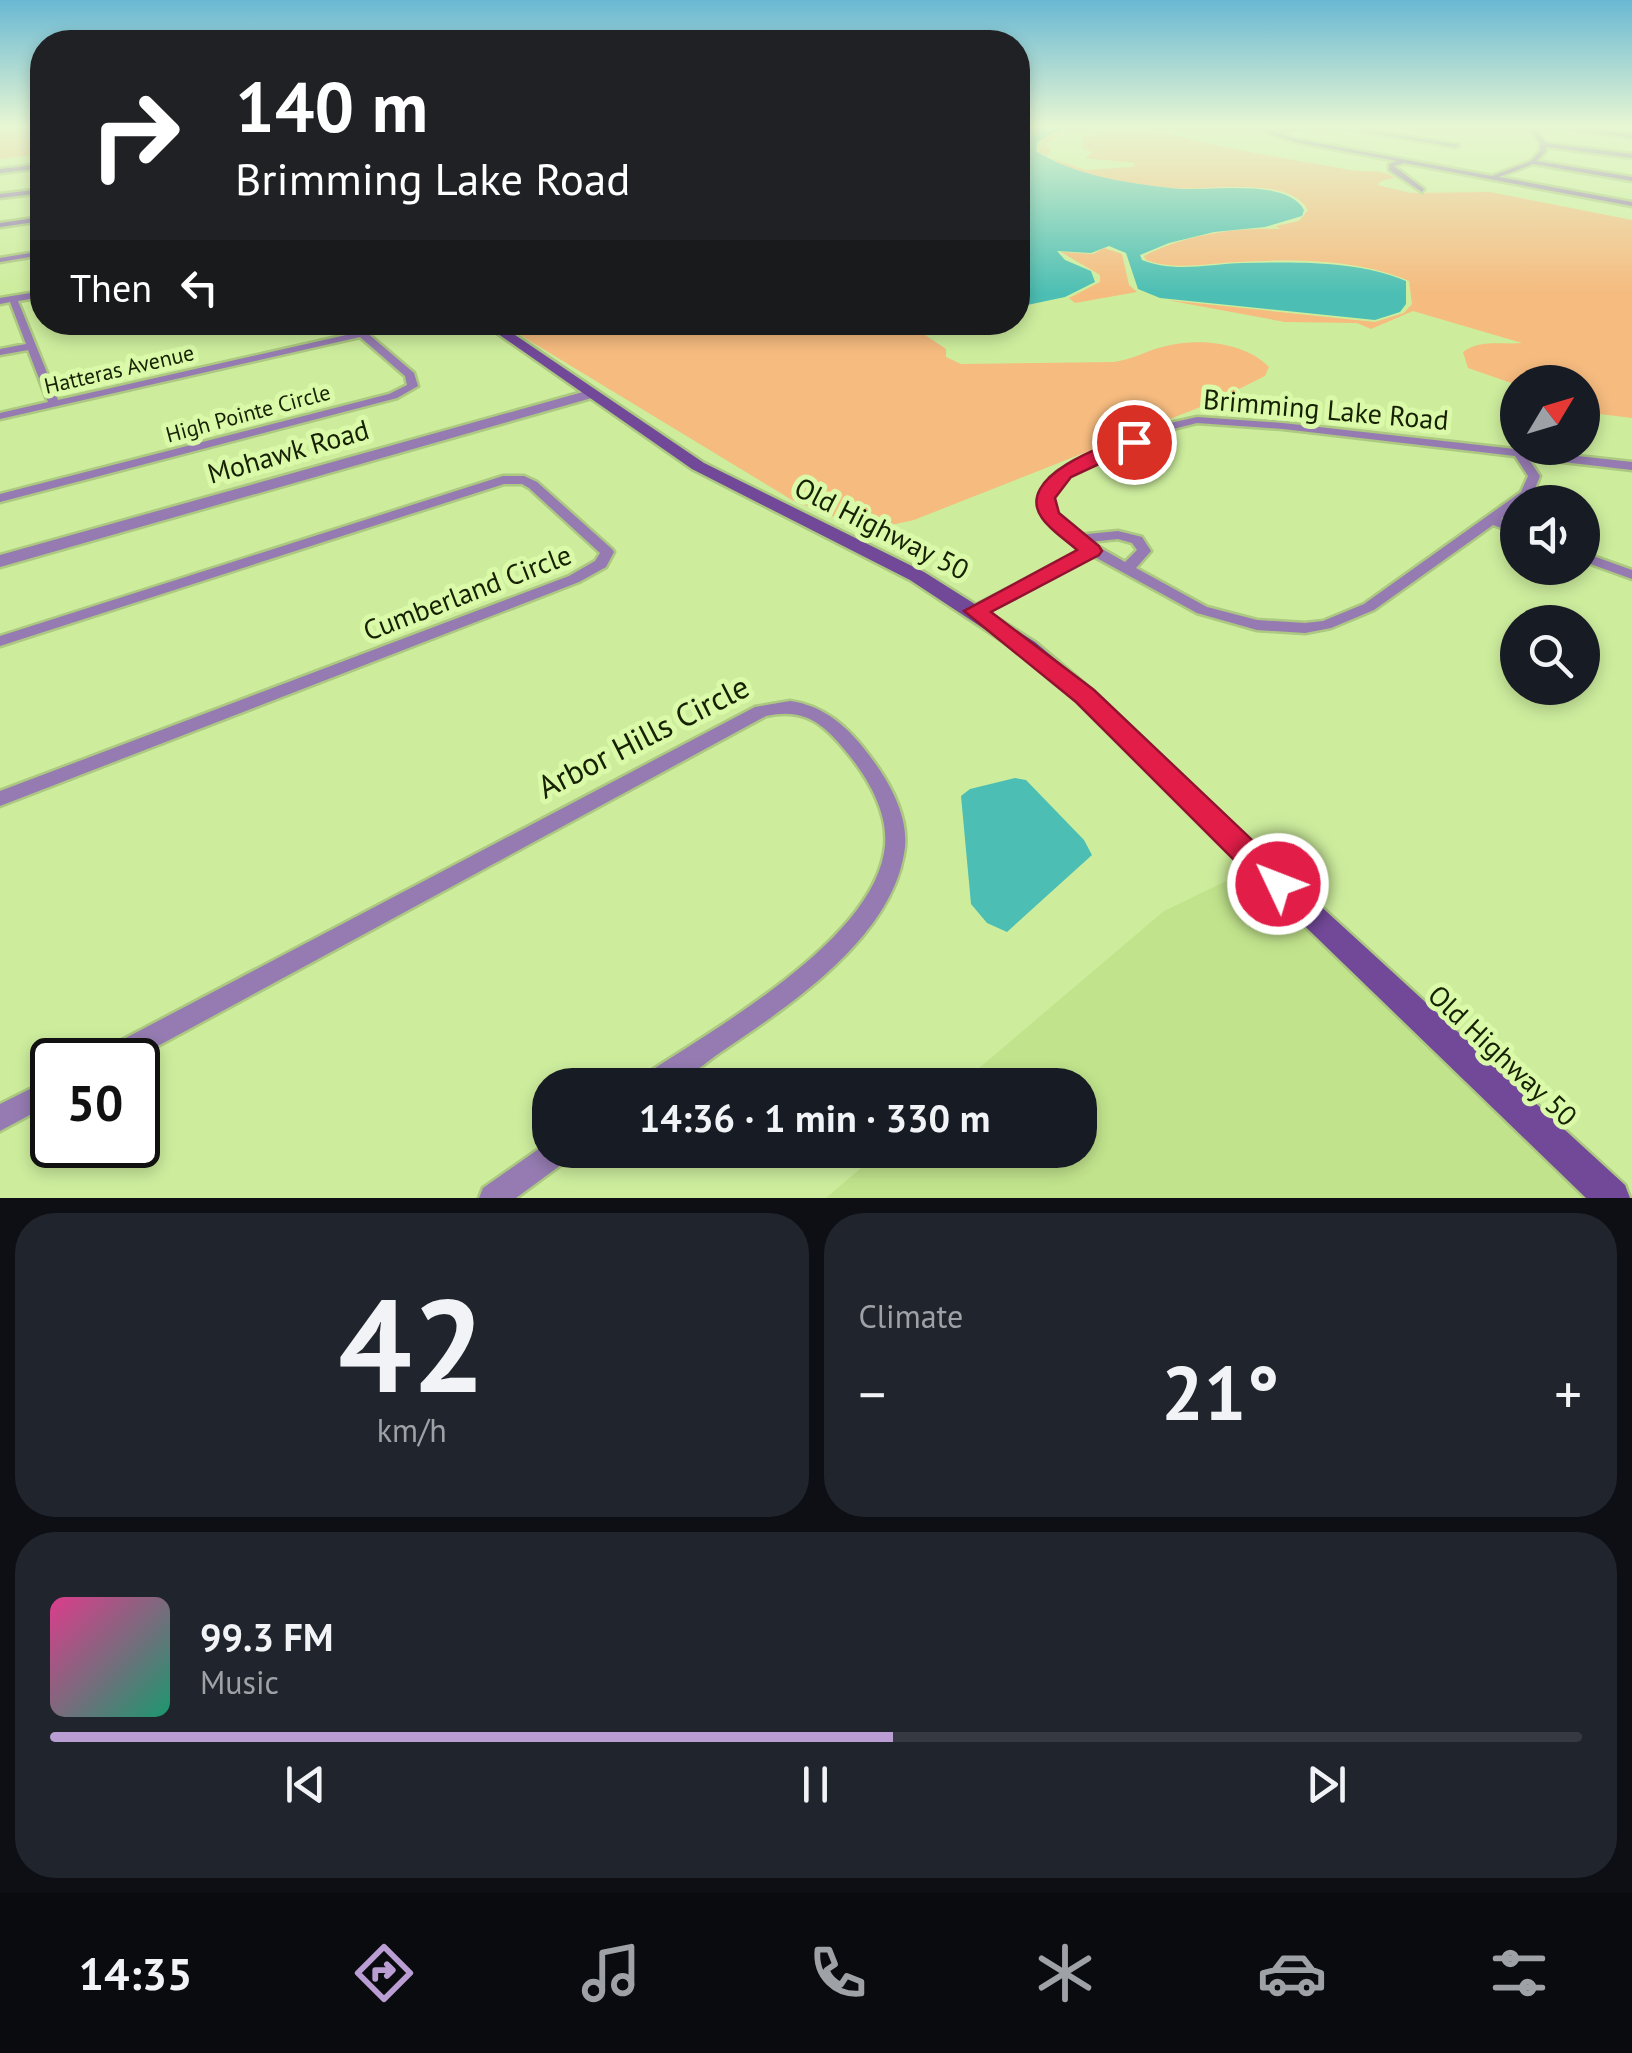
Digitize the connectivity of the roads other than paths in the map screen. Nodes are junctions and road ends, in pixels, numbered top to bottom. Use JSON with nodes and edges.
{"nodes":[{"id":1,"x":1410,"y":182,"type":"edge"},
{"id":2,"x":1513,"y":182,"type":"edge"},
{"id":3,"x":1422,"y":190,"type":"dead end"},
{"id":4,"x":30,"y":192,"type":"edge"},
{"id":5,"x":0,"y":196,"type":"edge"},
{"id":6,"x":1632,"y":204,"type":"edge"},
{"id":7,"x":30,"y":221,"type":"edge"},
{"id":8,"x":0,"y":226,"type":"edge"},
{"id":9,"x":30,"y":255,"type":"edge"},
{"id":10,"x":0,"y":260,"type":"edge"},
{"id":11,"x":30,"y":296,"type":"edge"},
{"id":12,"x":13,"y":299,"type":"junction"},
{"id":13,"x":0,"y":302,"type":"edge"},
{"id":14,"x":359,"y":335,"type":"edge"},
{"id":15,"x":364,"y":335,"type":"edge"},
{"id":16,"x":506,"y":335,"type":"edge"},
{"id":17,"x":31,"y":346,"type":"junction"},
{"id":18,"x":0,"y":352,"type":"edge"},
{"id":19,"x":590,"y":394,"type":"junction"},
{"id":20,"x":54,"y":404,"type":"junction"},
{"id":21,"x":0,"y":416,"type":"edge"},
{"id":22,"x":1500,"y":452,"type":"edge"},
{"id":23,"x":1600,"y":463,"type":"edge"},
{"id":24,"x":1526,"y":465,"type":"edge"},
{"id":25,"x":1632,"y":466,"type":"edge"},
{"id":26,"x":0,"y":498,"type":"edge"},
{"id":27,"x":1493,"y":520,"type":"junction"},
{"id":28,"x":1500,"y":523,"type":"edge"},
{"id":29,"x":1075,"y":540,"type":"junction"},
{"id":30,"x":1091,"y":551,"type":"junction"},
{"id":31,"x":0,"y":562,"type":"edge"},
{"id":32,"x":1600,"y":563,"type":"edge"},
{"id":33,"x":1126,"y":569,"type":"junction"},
{"id":34,"x":1632,"y":576,"type":"edge"},
{"id":35,"x":975,"y":611,"type":"junction"},
{"id":36,"x":0,"y":641,"type":"edge"},
{"id":37,"x":0,"y":798,"type":"edge"},
{"id":38,"x":149,"y":1038,"type":"edge"},
{"id":39,"x":675,"y":1068,"type":"edge"},
{"id":40,"x":30,"y":1102,"type":"edge"},
{"id":41,"x":0,"y":1118,"type":"edge"},
{"id":42,"x":535,"y":1168,"type":"edge"},
{"id":43,"x":493,"y":1198,"type":"edge"},
{"id":44,"x":1612,"y":1198,"type":"edge"}],
"edges":[{"from":1,"to":3,"type":"street"},
{"from":2,"to":6,"type":"street"},
{"from":4,"to":5,"type":"street"},
{"from":7,"to":8,"type":"street"},
{"from":9,"to":10,"type":"street"},
{"from":11,"to":12,"type":"street"},
{"from":12,"to":13,"type":"street"},
{"from":12,"to":17,"type":"street"},
{"from":14,"to":20,"type":"street","name":"Hatteras Avenue"},
{"from":15,"to":26,"type":"street","name":"High Pointe Circle"},
{"from":16,"to":19,"type":"main road","name":"Old Highway 50"},
{"from":17,"to":18,"type":"street"},
{"from":17,"to":20,"type":"street"},
{"from":19,"to":31,"type":"street","name":"Mohawk Road"},
{"from":19,"to":35,"type":"main road","name":"Old Highway 50"},
{"from":20,"to":21,"type":"street","name":"Hatteras Avenue"},
{"from":22,"to":29,"type":"street","name":"Brimming Lake Road"},
{"from":23,"to":25,"type":"street","name":"Brimming Lake Road"},
{"from":24,"to":27,"type":"street","name":"Brimming Lake Road"},
{"from":27,"to":28,"type":"street"},
{"from":27,"to":33,"type":"street","name":"Brimming Lake Road"},
{"from":29,"to":30,"type":"street","name":"Brimming Lake Road"},
{"from":29,"to":33,"type":"street"},
{"from":30,"to":33,"type":"street","name":"Brimming Lake Road"},
{"from":30,"to":35,"type":"street"},
{"from":32,"to":34,"type":"street"},
{"from":35,"to":44,"type":"main road","name":"Old Highway 50"},
{"from":36,"to":37,"type":"street","name":"Cumberland Circle"},
{"from":38,"to":39,"type":"street","name":"Arbor Hills Circle"},
{"from":40,"to":41,"type":"street"},
{"from":42,"to":43,"type":"street"}]}
